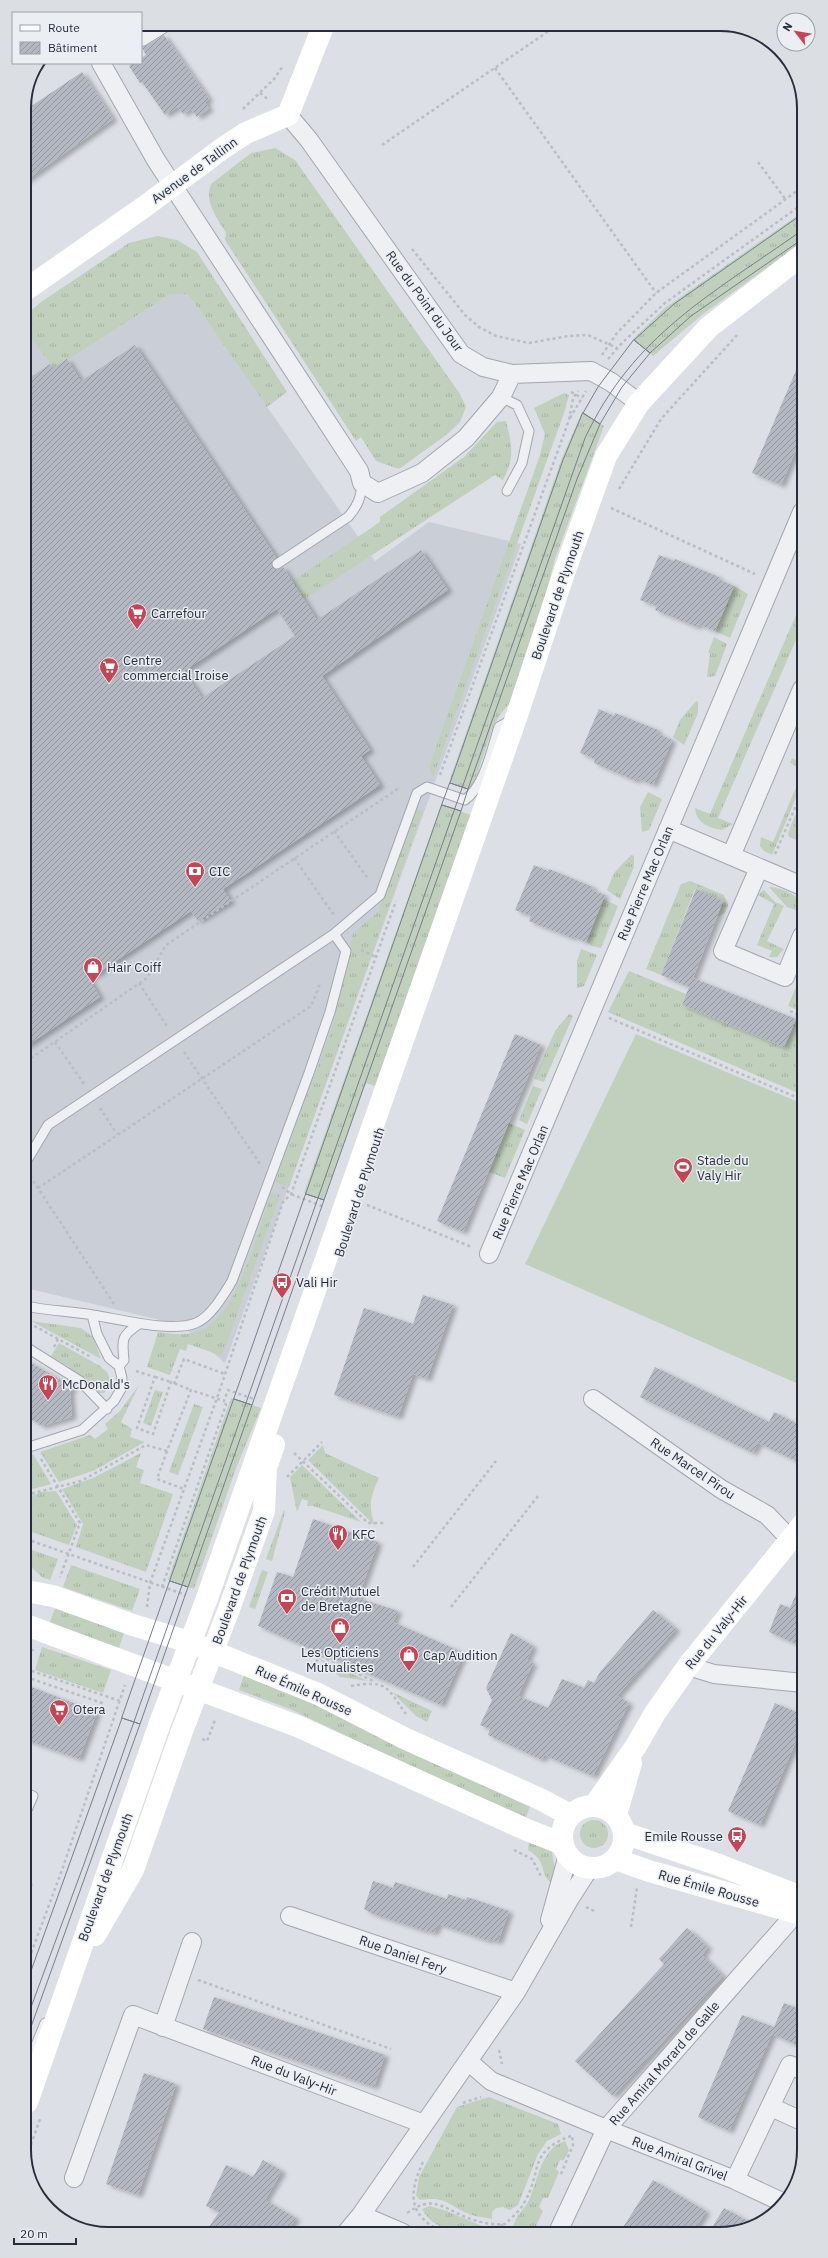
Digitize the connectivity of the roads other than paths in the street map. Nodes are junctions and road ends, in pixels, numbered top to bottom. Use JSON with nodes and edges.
{"nodes":[{"id":1,"x":151,"y":31,"type":"edge"},
{"id":2,"x":321,"y":31,"type":"edge"},
{"id":3,"x":142,"y":36,"type":"edge"},
{"id":4,"x":102,"y":64,"type":"edge"},
{"id":5,"x":288,"y":115,"type":"junction"},
{"id":6,"x":173,"y":186,"type":"junction"},
{"id":7,"x":797,"y":259,"type":"edge"},
{"id":8,"x":31,"y":286,"type":"edge"},
{"id":9,"x":512,"y":374,"type":"junction"},
{"id":10,"x":501,"y":397,"type":"junction"},
{"id":11,"x":638,"y":403,"type":"junction"},
{"id":12,"x":362,"y":483,"type":"junction"},
{"id":13,"x":507,"y":491,"type":"dead end"},
{"id":14,"x":797,"y":537,"type":"edge"},
{"id":15,"x":277,"y":564,"type":"dead end"},
{"id":16,"x":797,"y":701,"type":"edge"},
{"id":17,"x":516,"y":718,"type":"junction"},
{"id":18,"x":668,"y":829,"type":"junction"},
{"id":19,"x":731,"y":856,"type":"junction"},
{"id":20,"x":763,"y":870,"type":"junction"},
{"id":21,"x":797,"y":884,"type":"edge"},
{"id":22,"x":334,"y":934,"type":"junction"},
{"id":23,"x":797,"y":948,"type":"edge"},
{"id":24,"x":31,"y":1154,"type":"edge"},
{"id":25,"x":347,"y":1215,"type":"junction"},
{"id":26,"x":489,"y":1254,"type":"road end"},
{"id":27,"x":31,"y":1307,"type":"edge"},
{"id":28,"x":92,"y":1315,"type":"junction"},
{"id":29,"x":139,"y":1324,"type":"junction"},
{"id":30,"x":31,"y":1350,"type":"edge"},
{"id":31,"x":119,"y":1366,"type":"junction"},
{"id":32,"x":593,"y":1399,"type":"dead end"},
{"id":33,"x":107,"y":1409,"type":"junction"},
{"id":34,"x":31,"y":1447,"type":"edge"},
{"id":35,"x":797,"y":1532,"type":"edge"},
{"id":36,"x":31,"y":1592,"type":"edge"},
{"id":37,"x":33,"y":1629,"type":"edge"},
{"id":38,"x":189,"y":1642,"type":"junction"},
{"id":39,"x":213,"y":1652,"type":"junction"},
{"id":40,"x":688,"y":1666,"type":"junction"},
{"id":41,"x":176,"y":1681,"type":"junction"},
{"id":42,"x":797,"y":1682,"type":"edge"},
{"id":43,"x":198,"y":1689,"type":"junction"},
{"id":44,"x":636,"y":1746,"type":"junction"},
{"id":45,"x":594,"y":1806,"type":"junction"},
{"id":46,"x":570,"y":1816,"type":"junction"},
{"id":47,"x":620,"y":1824,"type":"junction"},
{"id":48,"x":566,"y":1849,"type":"junction"},
{"id":49,"x":615,"y":1859,"type":"junction"},
{"id":50,"x":590,"y":1867,"type":"junction"},
{"id":51,"x":797,"y":1906,"type":"edge"},
{"id":52,"x":797,"y":1907,"type":"edge"},
{"id":53,"x":797,"y":1913,"type":"edge"},
{"id":54,"x":290,"y":1916,"type":"dead end"},
{"id":55,"x":547,"y":1936,"type":"junction"},
{"id":56,"x":192,"y":1942,"type":"dead end"},
{"id":57,"x":68,"y":1983,"type":"junction"},
{"id":58,"x":516,"y":1992,"type":"junction"},
{"id":59,"x":163,"y":2026,"type":"junction"},
{"id":60,"x":31,"y":2056,"type":"edge"},
{"id":61,"x":468,"y":2061,"type":"junction"},
{"id":62,"x":797,"y":2068,"type":"edge"},
{"id":63,"x":31,"y":2090,"type":"edge"},
{"id":64,"x":771,"y":2107,"type":"junction"},
{"id":65,"x":797,"y":2119,"type":"edge"},
{"id":66,"x":424,"y":2124,"type":"junction"},
{"id":67,"x":606,"y":2129,"type":"junction"},
{"id":68,"x":74,"y":2178,"type":"dead end"},
{"id":69,"x":735,"y":2180,"type":"junction"},
{"id":70,"x":778,"y":2200,"type":"edge"},
{"id":71,"x":361,"y":2215,"type":"junction"},
{"id":72,"x":351,"y":2227,"type":"edge"},
{"id":73,"x":391,"y":2227,"type":"edge"},
{"id":74,"x":560,"y":2227,"type":"edge"}],
"edges":[{"from":1,"to":3,"type":"street"},
{"from":2,"to":5,"type":"main road"},
{"from":4,"to":6,"type":"street"},
{"from":5,"to":6,"type":"main road","name":"Avenue de Tallinn"},
{"from":5,"to":9,"type":"street","name":"Rue du Point du Jour"},
{"from":6,"to":8,"type":"main road","name":"Avenue de Tallinn"},
{"from":6,"to":12,"type":"street"},
{"from":7,"to":11,"type":"main road","name":"Boulevard de Plymouth"},
{"from":9,"to":10,"type":"street"},
{"from":9,"to":11,"type":"street","name":"Rue du Point du Jour"},
{"from":10,"to":12,"type":"street"},
{"from":10,"to":13,"type":"lane"},
{"from":11,"to":17,"type":"main road","name":"Boulevard de Plymouth"},
{"from":12,"to":15,"type":"lane"},
{"from":14,"to":18,"type":"street","name":"Rue Pierre Mac Orlan"},
{"from":16,"to":19,"type":"street"},
{"from":17,"to":22,"type":"lane"},
{"from":17,"to":25,"type":"main road","name":"Boulevard de Plymouth"},
{"from":18,"to":19,"type":"street"},
{"from":18,"to":26,"type":"street","name":"Rue Pierre Mac Orlan"},
{"from":19,"to":20,"type":"street"},
{"from":20,"to":21,"type":"street"},
{"from":20,"to":23,"type":"street"},
{"from":22,"to":24,"type":"lane"},
{"from":22,"to":29,"type":"lane"},
{"from":25,"to":38,"type":"main road","name":"Boulevard de Plymouth"},
{"from":25,"to":39,"type":"main road","name":"Boulevard de Plymouth"},
{"from":27,"to":28,"type":"lane"},
{"from":28,"to":29,"type":"lane"},
{"from":28,"to":31,"type":"lane"},
{"from":29,"to":31,"type":"lane"},
{"from":30,"to":33,"type":"lane"},
{"from":31,"to":33,"type":"lane"},
{"from":32,"to":35,"type":"street","name":"Rue Marcel Pirou"},
{"from":33,"to":34,"type":"lane"},
{"from":35,"to":40,"type":"main road","name":"Rue du Valy-Hir"},
{"from":36,"to":38,"type":"main road","name":"Rue Émile Rousse"},
{"from":37,"to":41,"type":"main road"},
{"from":38,"to":39,"type":"main road","name":"Rue Émile Rousse"},
{"from":38,"to":41,"type":"main road","name":"Boulevard de Plymouth"},
{"from":39,"to":43,"type":"main road","name":"Boulevard de Plymouth"},
{"from":39,"to":46,"type":"main road","name":"Rue Émile Rousse"},
{"from":40,"to":42,"type":"street"},
{"from":40,"to":44,"type":"main road","name":"Rue du Valy-Hir"},
{"from":41,"to":43,"type":"main road"},
{"from":41,"to":57,"type":"main road","name":"Boulevard de Plymouth"},
{"from":43,"to":48,"type":"main road"},
{"from":43,"to":57,"type":"main road","name":"Boulevard de Plymouth"},
{"from":44,"to":45,"type":"main road","name":"Rue du Valy-Hir"},
{"from":44,"to":47,"type":"main road","name":"Rue du Valy-Hir"},
{"from":45,"to":46,"type":"main road"},
{"from":45,"to":47,"type":"main road"},
{"from":46,"to":48,"type":"main road"},
{"from":47,"to":49,"type":"main road"},
{"from":47,"to":51,"type":"main road","name":"Rue Émile Rousse"},
{"from":48,"to":50,"type":"main road"},
{"from":48,"to":55,"type":"street"},
{"from":49,"to":50,"type":"main road"},
{"from":49,"to":52,"type":"main road","name":"Rue Émile Rousse"},
{"from":50,"to":55,"type":"street"},
{"from":53,"to":67,"type":"street","name":"Rue Amiral Morard de Galle"},
{"from":54,"to":58,"type":"street","name":"Rue Daniel Fery"},
{"from":55,"to":58,"type":"street"},
{"from":56,"to":59,"type":"street"},
{"from":57,"to":60,"type":"lane"},
{"from":57,"to":63,"type":"main road","name":"Boulevard de Plymouth"},
{"from":58,"to":61,"type":"street"},
{"from":59,"to":66,"type":"street","name":"Rue du Valy-Hir"},
{"from":59,"to":68,"type":"street","name":"Rue du Valy-Hir"},
{"from":61,"to":66,"type":"street"},
{"from":61,"to":67,"type":"street","name":"Rue Amiral Grivel"},
{"from":62,"to":64,"type":"street"},
{"from":64,"to":65,"type":"street"},
{"from":64,"to":69,"type":"street"},
{"from":66,"to":71,"type":"street"},
{"from":67,"to":69,"type":"street","name":"Rue Amiral Grivel"},
{"from":67,"to":74,"type":"street","name":"Rue Amiral Morard de Galle"},
{"from":69,"to":70,"type":"street","name":"Rue Amiral Grivel"},
{"from":71,"to":72,"type":"street"},
{"from":71,"to":73,"type":"street"}]}
